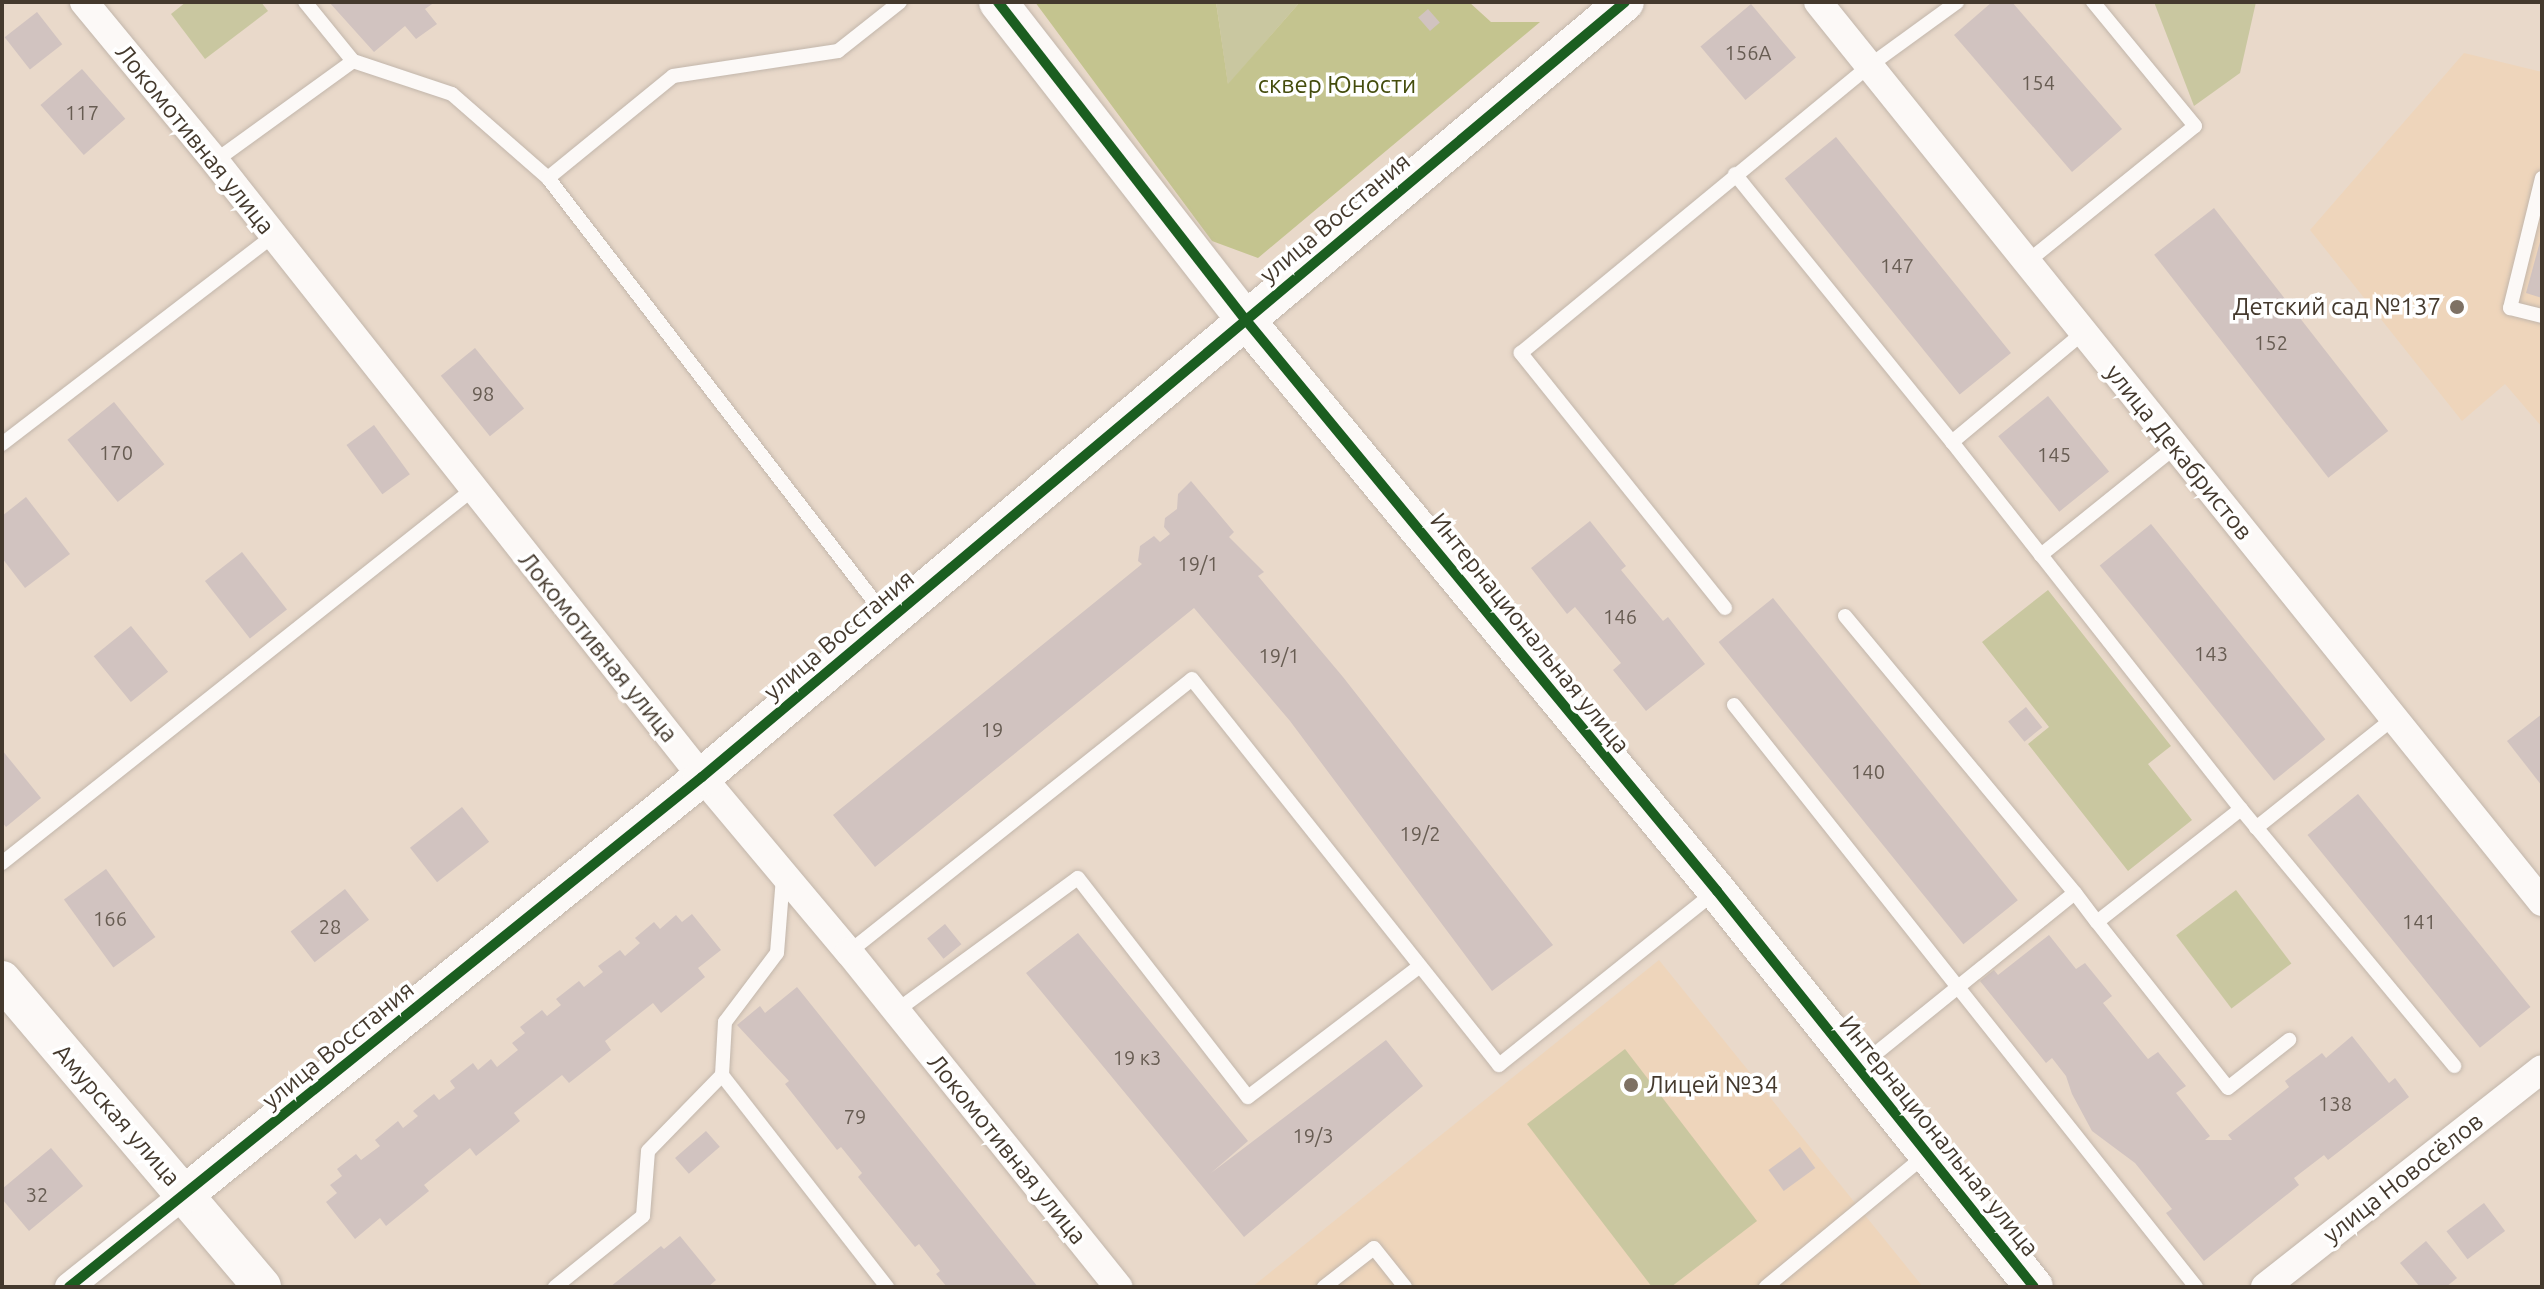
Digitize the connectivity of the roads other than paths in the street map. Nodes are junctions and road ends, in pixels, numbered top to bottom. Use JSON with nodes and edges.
{"nodes":[{"id":1,"x":84,"y":2,"type":"edge"},
{"id":2,"x":305,"y":2,"type":"edge"},
{"id":3,"x":900,"y":2,"type":"edge"},
{"id":4,"x":998,"y":2,"type":"edge"},
{"id":5,"x":1625,"y":2,"type":"edge"},
{"id":6,"x":1818,"y":2,"type":"edge"},
{"id":7,"x":1957,"y":2,"type":"edge"},
{"id":8,"x":2093,"y":2,"type":"edge"},
{"id":9,"x":353,"y":61,"type":"junction"},
{"id":10,"x":1869,"y":66,"type":"junction"},
{"id":11,"x":215,"y":161,"type":"junction"},
{"id":12,"x":1735,"y":174,"type":"junction"},
{"id":13,"x":548,"y":178,"type":"junction"},
{"id":14,"x":2542,"y":178,"type":"edge"},
{"id":15,"x":273,"y":236,"type":"junction"},
{"id":16,"x":2027,"y":262,"type":"junction"},
{"id":17,"x":2542,"y":316,"type":"edge"},
{"id":18,"x":1245,"y":319,"type":"junction"},
{"id":19,"x":2084,"y":332,"type":"junction"},
{"id":20,"x":1952,"y":442,"type":"junction"},
{"id":21,"x":2,"y":444,"type":"edge"},
{"id":22,"x":2174,"y":448,"type":"junction"},
{"id":23,"x":472,"y":490,"type":"junction"},
{"id":24,"x":2041,"y":555,"type":"junction"},
{"id":25,"x":1725,"y":608,"type":"dead end"},
{"id":26,"x":1845,"y":616,"type":"dead end"},
{"id":27,"x":888,"y":619,"type":"junction"},
{"id":28,"x":1734,"y":705,"type":"dead end"},
{"id":29,"x":2394,"y":718,"type":"junction"},
{"id":30,"x":702,"y":777,"type":"junction"},
{"id":31,"x":2241,"y":809,"type":"junction"},
{"id":32,"x":2256,"y":828,"type":"junction"},
{"id":33,"x":2,"y":863,"type":"edge"},
{"id":34,"x":783,"y":876,"type":"junction"},
{"id":35,"x":1717,"y":891,"type":"junction"},
{"id":36,"x":2075,"y":893,"type":"junction"},
{"id":37,"x":2542,"y":902,"type":"edge"},
{"id":38,"x":2097,"y":922,"type":"junction"},
{"id":39,"x":849,"y":952,"type":"junction"},
{"id":40,"x":1420,"y":966,"type":"junction"},
{"id":41,"x":2,"y":980,"type":"edge"},
{"id":42,"x":1959,"y":986,"type":"junction"},
{"id":43,"x":896,"y":1011,"type":"junction"},
{"id":44,"x":2289,"y":1040,"type":"dead end"},
{"id":45,"x":2454,"y":1066,"type":"dead end"},
{"id":46,"x":1858,"y":1067,"type":"junction"},
{"id":47,"x":2542,"y":1069,"type":"edge"},
{"id":48,"x":722,"y":1075,"type":"junction"},
{"id":49,"x":1928,"y":1154,"type":"junction"},
{"id":50,"x":185,"y":1194,"type":"junction"},
{"id":51,"x":69,"y":1287,"type":"edge"},
{"id":52,"x":262,"y":1287,"type":"edge"},
{"id":53,"x":555,"y":1287,"type":"edge"},
{"id":54,"x":887,"y":1287,"type":"edge"},
{"id":55,"x":1118,"y":1287,"type":"edge"},
{"id":56,"x":1324,"y":1287,"type":"edge"},
{"id":57,"x":1405,"y":1287,"type":"edge"},
{"id":58,"x":1766,"y":1287,"type":"edge"},
{"id":59,"x":2034,"y":1287,"type":"edge"},
{"id":60,"x":2196,"y":1287,"type":"edge"},
{"id":61,"x":2265,"y":1287,"type":"edge"}],
"edges":[{"from":1,"to":11,"type":"street","name":"Локомотивная улица"},
{"from":2,"to":9,"type":"lane"},
{"from":3,"to":13,"type":"lane"},
{"from":4,"to":18,"type":"street","name":"Интернациональная улица"},
{"from":5,"to":18,"type":"street","name":"улица Восстания"},
{"from":6,"to":10,"type":"street","name":"улица Декабристов"},
{"from":7,"to":10,"type":"lane"},
{"from":8,"to":16,"type":"lane"},
{"from":9,"to":11,"type":"lane"},
{"from":9,"to":13,"type":"lane"},
{"from":10,"to":12,"type":"lane"},
{"from":10,"to":16,"type":"street","name":"улица Декабристов"},
{"from":11,"to":15,"type":"street","name":"Локомотивная улица"},
{"from":12,"to":20,"type":"lane"},
{"from":12,"to":25,"type":"lane"},
{"from":13,"to":27,"type":"lane"},
{"from":14,"to":17,"type":"lane"},
{"from":15,"to":21,"type":"lane"},
{"from":15,"to":23,"type":"street","name":"Локомотивная улица"},
{"from":16,"to":19,"type":"street","name":"улица Декабристов"},
{"from":18,"to":27,"type":"street","name":"улица Восстания"},
{"from":18,"to":35,"type":"street","name":"Интернациональная улица"},
{"from":19,"to":20,"type":"lane"},
{"from":19,"to":22,"type":"street","name":"улица Декабристов"},
{"from":20,"to":24,"type":"lane"},
{"from":22,"to":24,"type":"lane"},
{"from":22,"to":29,"type":"street","name":"улица Декабристов"},
{"from":23,"to":30,"type":"street","name":"Локомотивная улица"},
{"from":23,"to":33,"type":"lane"},
{"from":24,"to":31,"type":"lane"},
{"from":26,"to":36,"type":"lane"},
{"from":27,"to":30,"type":"street","name":"улица Восстания"},
{"from":28,"to":42,"type":"lane"},
{"from":29,"to":32,"type":"lane"},
{"from":29,"to":37,"type":"street","name":"улица Декабристов"},
{"from":30,"to":34,"type":"street","name":"Локомотивная улица"},
{"from":30,"to":50,"type":"street","name":"улица Восстания"},
{"from":31,"to":32,"type":"lane"},
{"from":31,"to":38,"type":"lane"},
{"from":32,"to":45,"type":"lane"},
{"from":34,"to":39,"type":"street","name":"Локомотивная улица"},
{"from":34,"to":48,"type":"lane"},
{"from":35,"to":40,"type":"lane"},
{"from":35,"to":46,"type":"street","name":"Интернациональная улица"},
{"from":36,"to":38,"type":"lane"},
{"from":36,"to":42,"type":"lane"},
{"from":38,"to":44,"type":"lane"},
{"from":39,"to":40,"type":"lane"},
{"from":39,"to":43,"type":"street","name":"Локомотивная улица"},
{"from":40,"to":43,"type":"lane"},
{"from":41,"to":50,"type":"street","name":"Амурская улица"},
{"from":42,"to":46,"type":"lane"},
{"from":42,"to":60,"type":"lane"},
{"from":43,"to":55,"type":"street","name":"Локомотивная улица"},
{"from":46,"to":49,"type":"street","name":"Интернациональная улица"},
{"from":47,"to":61,"type":"street","name":"улица Новосёлов"},
{"from":48,"to":53,"type":"lane"},
{"from":48,"to":54,"type":"lane"},
{"from":49,"to":58,"type":"lane"},
{"from":49,"to":59,"type":"street","name":"Интернациональная улица"},
{"from":50,"to":51,"type":"street","name":"улица Восстания"},
{"from":50,"to":52,"type":"street","name":"Амурская улица"},
{"from":56,"to":57,"type":"lane"}]}
